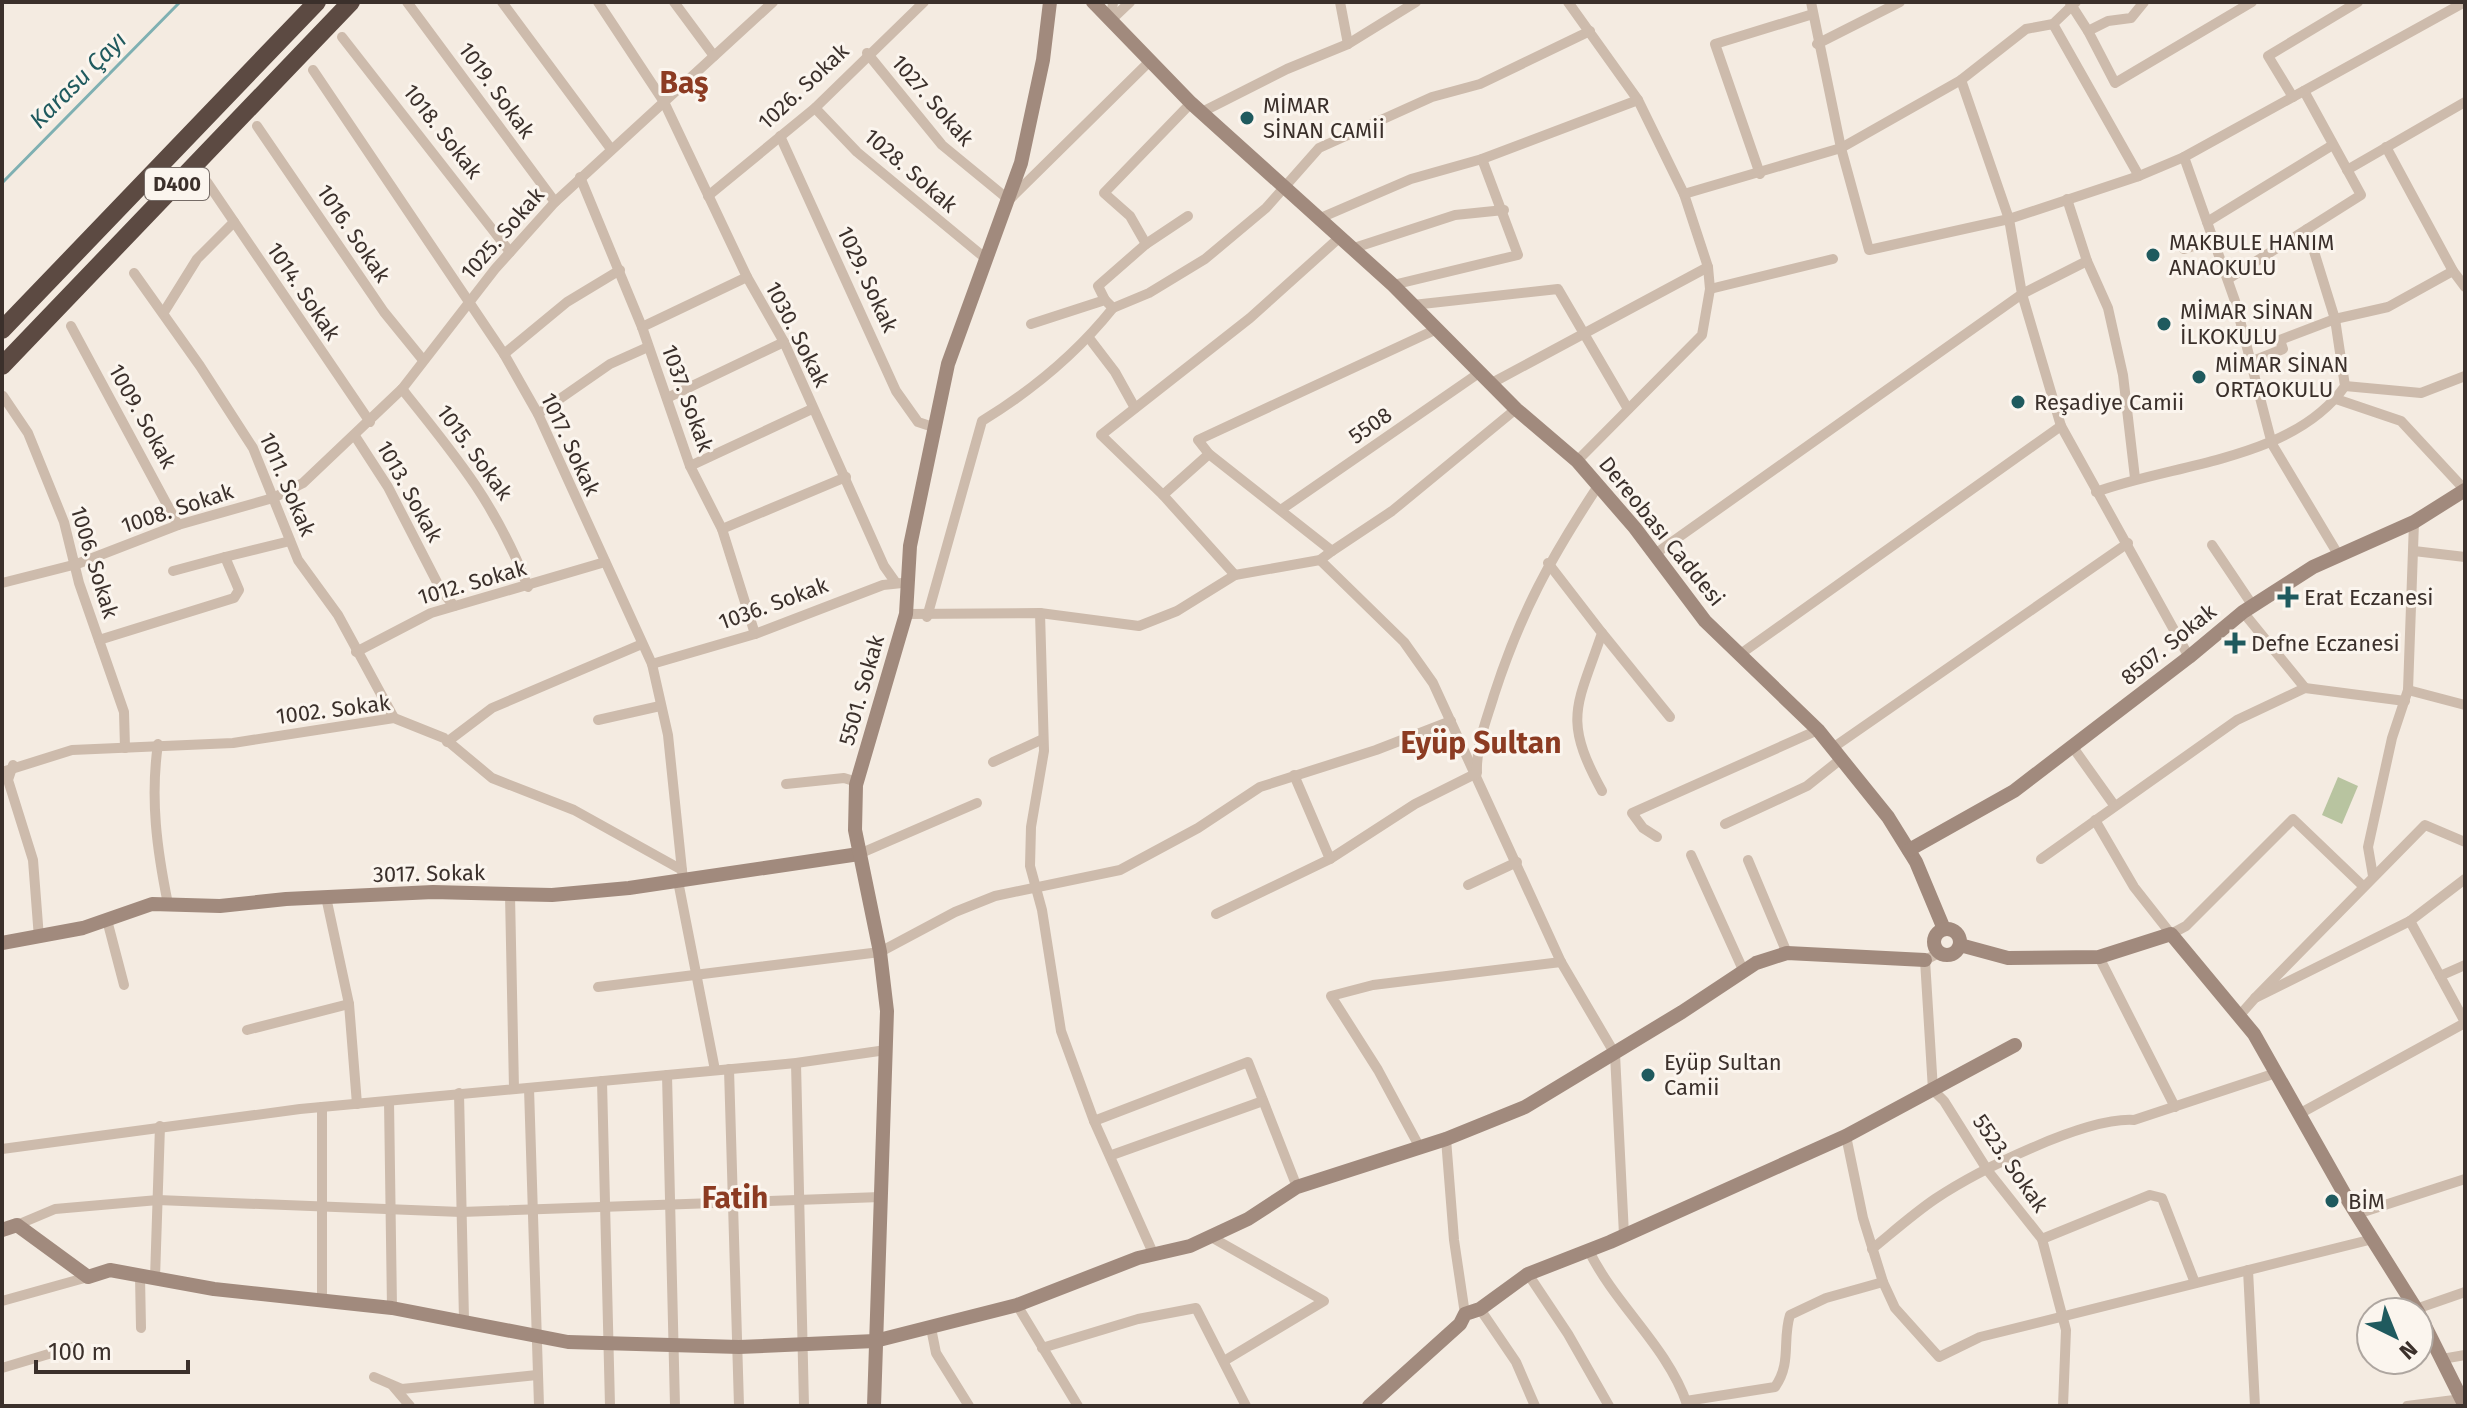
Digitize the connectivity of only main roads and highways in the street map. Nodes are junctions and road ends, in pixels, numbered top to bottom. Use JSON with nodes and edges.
{"nodes":[{"id":1,"x":317,"y":2,"type":"edge"},
{"id":2,"x":351,"y":2,"type":"edge"},
{"id":3,"x":2,"y":330,"type":"edge"},
{"id":4,"x":2,"y":366,"type":"edge"}],
"edges":[{"from":1,"to":3,"type":"highway","number":"D400"},
{"from":2,"to":4,"type":"highway","number":"D400"}]}
